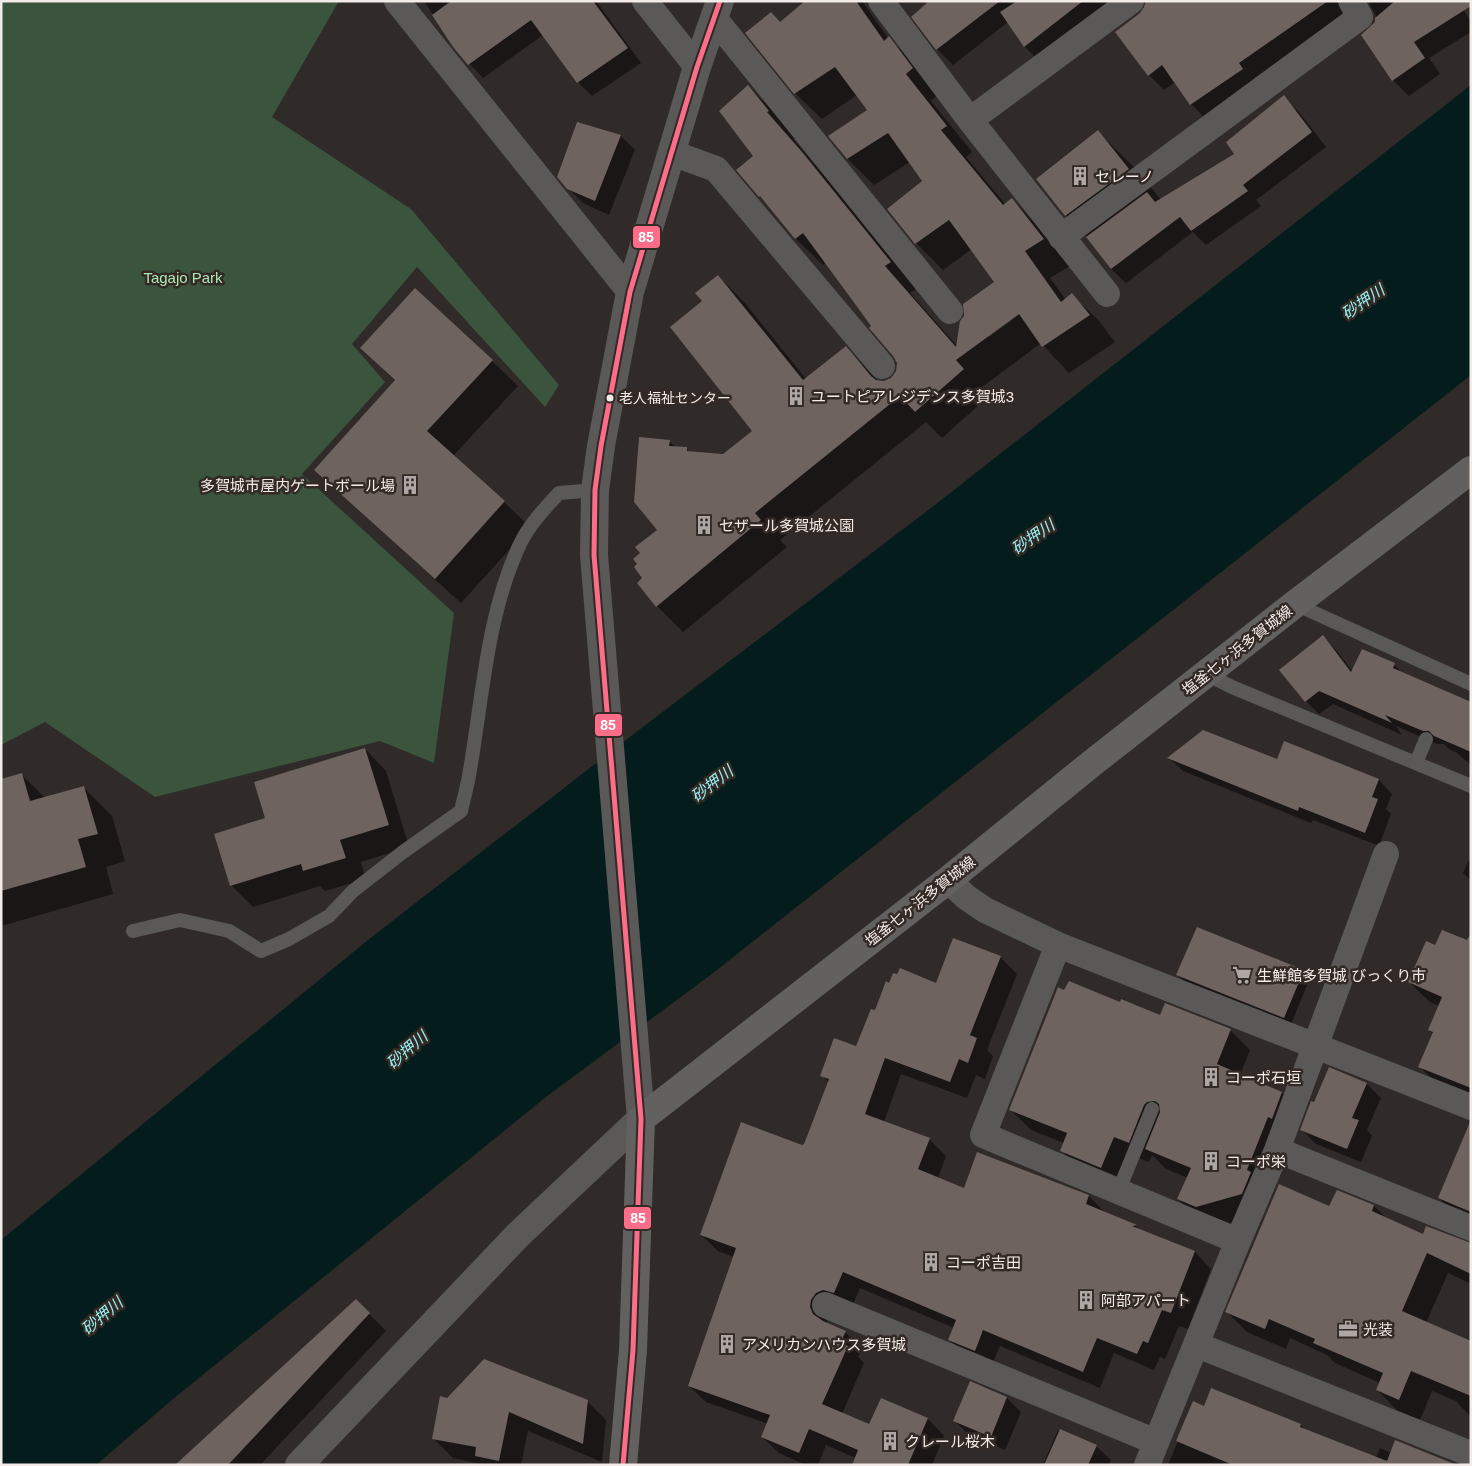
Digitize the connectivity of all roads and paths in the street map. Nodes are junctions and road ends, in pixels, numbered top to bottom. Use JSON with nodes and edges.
{"nodes":[{"id":1,"x":397,"y":1,"type":"edge"},
{"id":2,"x":645,"y":1,"type":"edge"},
{"id":3,"x":1131,"y":1,"type":"edge"},
{"id":4,"x":1351,"y":1,"type":"edge"},
{"id":5,"x":884,"y":2,"type":"edge"},
{"id":6,"x":717,"y":10,"type":"edge"},
{"id":7,"x":697,"y":67,"type":"junction"},
{"id":8,"x":970,"y":120,"type":"junction"},
{"id":9,"x":672,"y":153,"type":"junction"},
{"id":10,"x":1061,"y":237,"type":"junction"},
{"id":11,"x":630,"y":292,"type":"junction"},
{"id":12,"x":1107,"y":294,"type":"dead end"},
{"id":13,"x":950,"y":310,"type":"dead end"},
{"id":14,"x":882,"y":366,"type":"dead end"},
{"id":15,"x":1471,"y":470,"type":"edge"},
{"id":16,"x":595,"y":490,"type":"junction"},
{"id":17,"x":1294,"y":604,"type":"junction"},
{"id":18,"x":1206,"y":674,"type":"junction"},
{"id":19,"x":1471,"y":684,"type":"edge"},
{"id":20,"x":1426,"y":738,"type":"dead end"},
{"id":21,"x":1416,"y":763,"type":"junction"},
{"id":22,"x":1471,"y":786,"type":"edge"},
{"id":23,"x":1386,"y":854,"type":"dead end"},
{"id":24,"x":948,"y":880,"type":"junction"},
{"id":25,"x":133,"y":931,"type":"dead end"},
{"id":26,"x":1058,"y":945,"type":"junction"},
{"id":27,"x":1316,"y":1047,"type":"junction"},
{"id":28,"x":1471,"y":1107,"type":"edge"},
{"id":29,"x":1152,"y":1109,"type":"dead end"},
{"id":30,"x":641,"y":1119,"type":"junction"},
{"id":31,"x":1278,"y":1150,"type":"junction"},
{"id":32,"x":1118,"y":1192,"type":"junction"},
{"id":33,"x":1471,"y":1228,"type":"edge"},
{"id":34,"x":1238,"y":1241,"type":"junction"},
{"id":35,"x":825,"y":1305,"type":"dead end"},
{"id":36,"x":1197,"y":1345,"type":"junction"},
{"id":37,"x":1152,"y":1453,"type":"edge"},
{"id":38,"x":1471,"y":1454,"type":"edge"},
{"id":39,"x":299,"y":1465,"type":"edge"},
{"id":40,"x":622,"y":1465,"type":"edge"}],
"edges":[{"from":1,"to":11,"type":"street"},
{"from":2,"to":7,"type":"street"},
{"from":3,"to":8,"type":"street"},
{"from":4,"to":10,"type":"street"},
{"from":5,"to":8,"type":"street"},
{"from":6,"to":7,"type":"street"},
{"from":6,"to":13,"type":"street"},
{"from":7,"to":9,"type":"street"},
{"from":8,"to":10,"type":"street"},
{"from":9,"to":11,"type":"street"},
{"from":9,"to":14,"type":"street"},
{"from":10,"to":12,"type":"street"},
{"from":11,"to":16,"type":"street"},
{"from":15,"to":17,"type":"main road","name":"塩釜七ヶ浜多賀城線"},
{"from":16,"to":25,"type":"lane"},
{"from":16,"to":30,"type":"street"},
{"from":17,"to":18,"type":"main road","name":"塩釜七ヶ浜多賀城線"},
{"from":17,"to":19,"type":"lane"},
{"from":18,"to":21,"type":"lane"},
{"from":18,"to":24,"type":"main road","name":"塩釜七ヶ浜多賀城線"},
{"from":20,"to":21,"type":"lane"},
{"from":21,"to":22,"type":"lane"},
{"from":23,"to":27,"type":"street"},
{"from":24,"to":26,"type":"street"},
{"from":24,"to":30,"type":"main road","name":"塩釜七ヶ浜多賀城線"},
{"from":26,"to":27,"type":"street"},
{"from":26,"to":32,"type":"street"},
{"from":27,"to":28,"type":"street"},
{"from":27,"to":31,"type":"street"},
{"from":29,"to":32,"type":"lane"},
{"from":30,"to":39,"type":"street"},
{"from":30,"to":40,"type":"main road"},
{"from":31,"to":33,"type":"street"},
{"from":31,"to":34,"type":"street"},
{"from":32,"to":34,"type":"street"},
{"from":34,"to":36,"type":"street"},
{"from":35,"to":37,"type":"street"},
{"from":36,"to":37,"type":"street"},
{"from":36,"to":38,"type":"street"}]}
